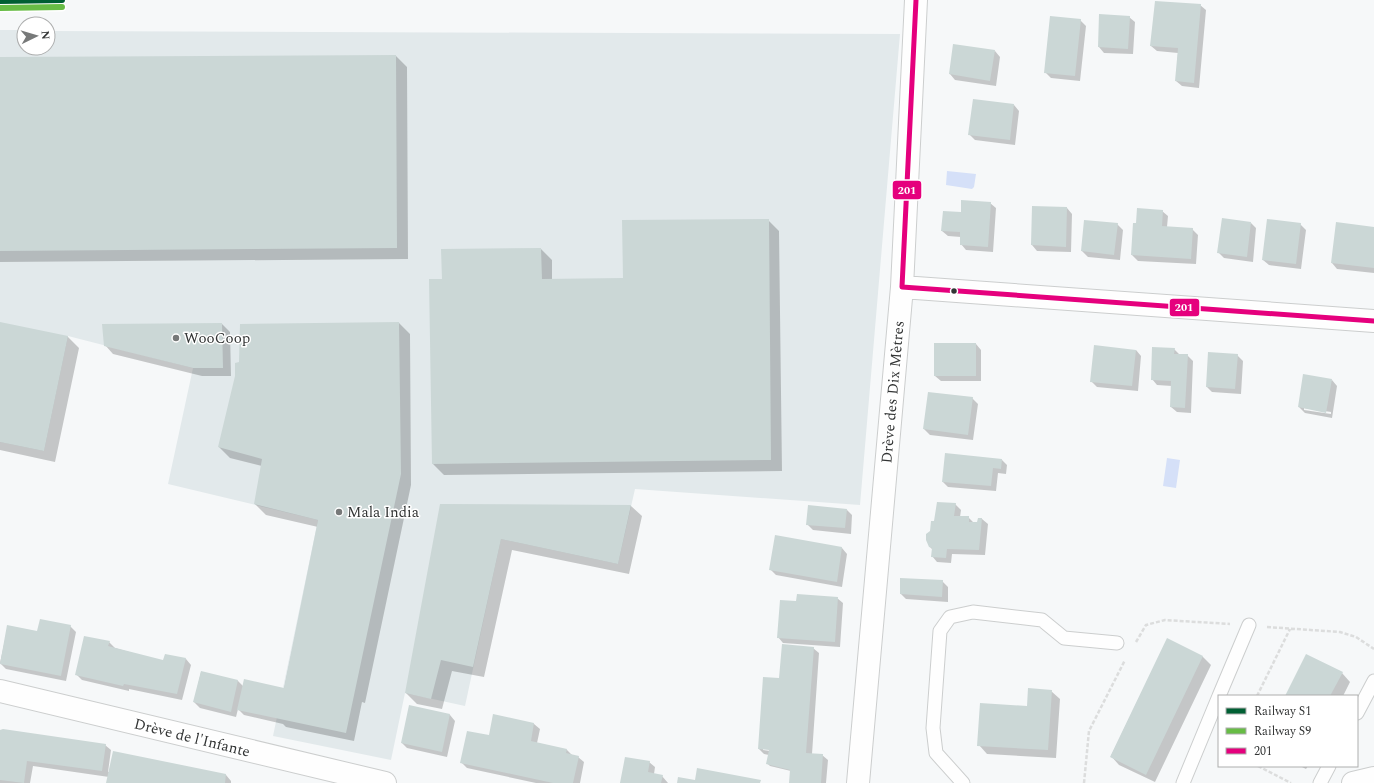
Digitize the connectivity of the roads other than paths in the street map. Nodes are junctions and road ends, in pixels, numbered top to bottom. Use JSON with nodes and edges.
{"nodes":[{"id":1,"x":916,"y":0,"type":"edge"},
{"id":2,"x":902,"y":287,"type":"junction"},
{"id":3,"x":1374,"y":321,"type":"edge"},
{"id":4,"x":1249,"y":626,"type":"road end"},
{"id":5,"x":1116,"y":643,"type":"dead end"},
{"id":6,"x":1374,"y":681,"type":"edge"},
{"id":7,"x":0,"y":692,"type":"edge"},
{"id":8,"x":1219,"y":695,"type":"edge"},
{"id":9,"x":1218,"y":698,"type":"edge"},
{"id":10,"x":1358,"y":711,"type":"edge"},
{"id":11,"x":1328,"y":767,"type":"edge"},
{"id":12,"x":1374,"y":778,"type":"edge"},
{"id":13,"x":385,"y":783,"type":"edge"},
{"id":14,"x":858,"y":783,"type":"edge"},
{"id":15,"x":963,"y":783,"type":"edge"},
{"id":16,"x":1183,"y":783,"type":"edge"},
{"id":17,"x":1320,"y":783,"type":"edge"},
{"id":18,"x":1353,"y":783,"type":"edge"}],
"edges":[{"from":1,"to":2,"type":"street","name":"Drève des Dix Mètres"},
{"from":2,"to":3,"type":"street"},
{"from":2,"to":14,"type":"street","name":"Drève des Dix Mètres"},
{"from":4,"to":8,"type":"lane"},
{"from":5,"to":15,"type":"lane"},
{"from":6,"to":10,"type":"lane"},
{"from":7,"to":13,"type":"street","name":"Drève de l'Infante"},
{"from":9,"to":16,"type":"lane"},
{"from":11,"to":17,"type":"lane"},
{"from":12,"to":18,"type":"street"}]}
